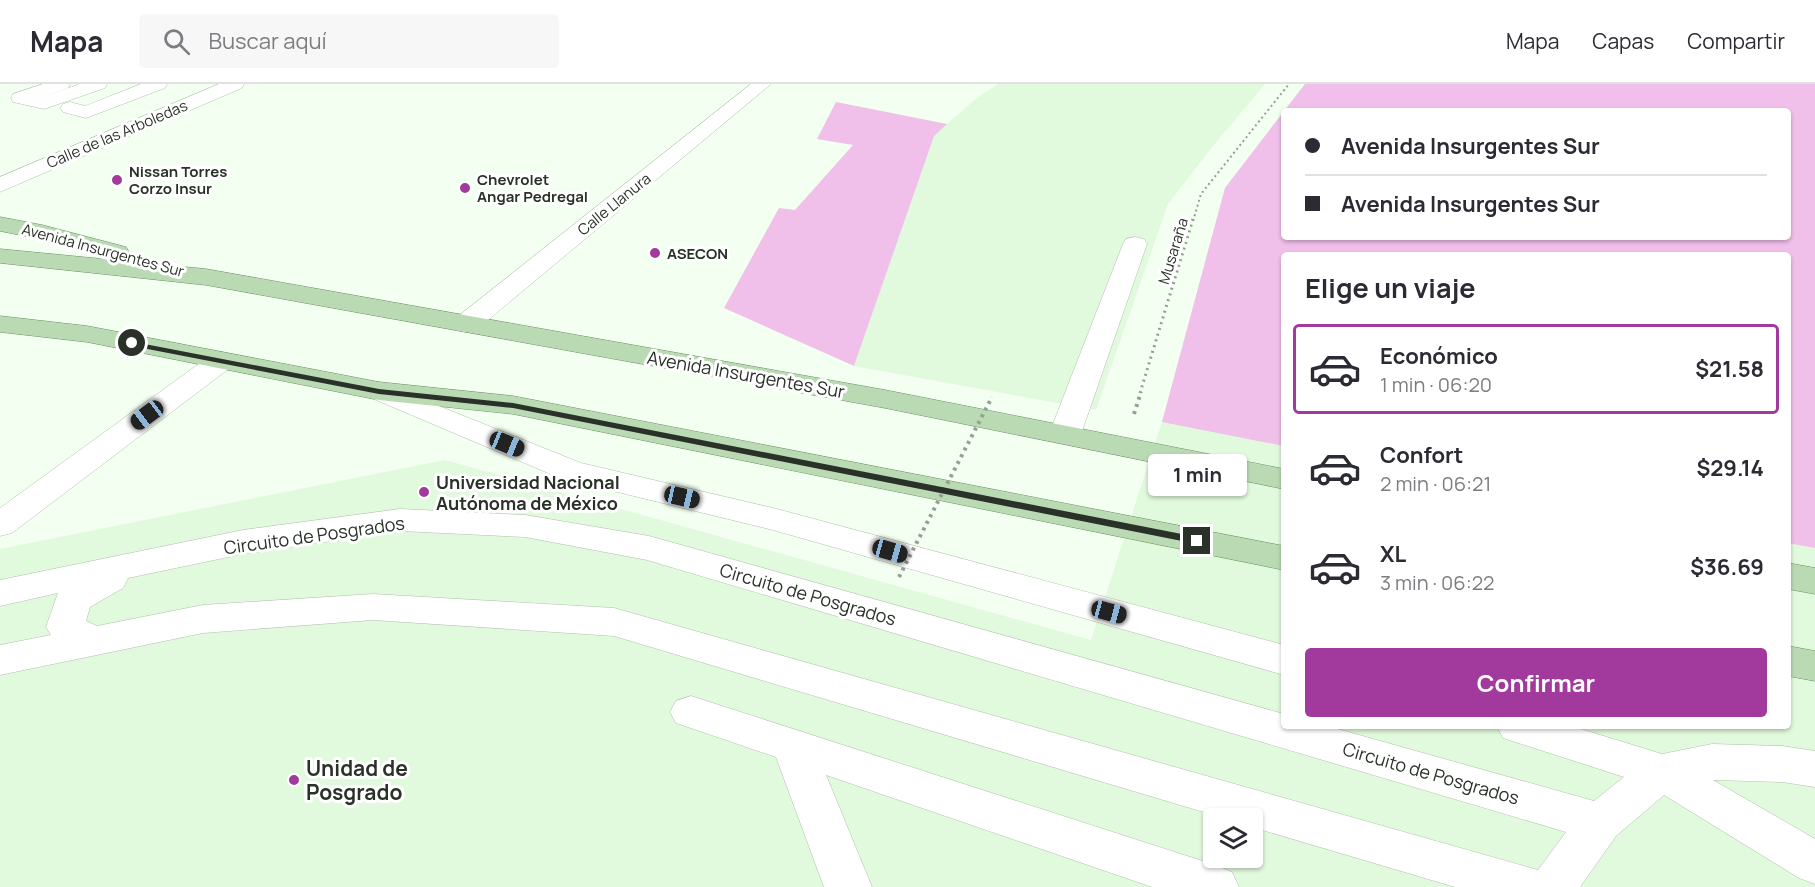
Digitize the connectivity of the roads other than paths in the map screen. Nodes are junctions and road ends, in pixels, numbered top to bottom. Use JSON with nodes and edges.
{"nodes":[{"id":1,"x":61,"y":84,"type":"edge"},
{"id":2,"x":98,"y":84,"type":"edge"},
{"id":3,"x":158,"y":84,"type":"edge"},
{"id":4,"x":200,"y":84,"type":"edge"},
{"id":5,"x":235,"y":84,"type":"edge"},
{"id":6,"x":762,"y":84,"type":"edge"},
{"id":7,"x":44,"y":103,"type":"junction"},
{"id":8,"x":119,"y":133,"type":"junction"},
{"id":9,"x":0,"y":185,"type":"edge"},
{"id":10,"x":0,"y":224,"type":"edge"},
{"id":11,"x":1135,"y":244,"type":"dead end"},
{"id":12,"x":0,"y":256,"type":"edge"},
{"id":13,"x":206,"y":277,"type":"junction"},
{"id":14,"x":0,"y":302,"type":"edge"},
{"id":15,"x":0,"y":324,"type":"edge"},
{"id":16,"x":466,"y":324,"type":"junction"},
{"id":17,"x":87,"y":334,"type":"junction"},
{"id":18,"x":221,"y":361,"type":"junction"},
{"id":19,"x":379,"y":391,"type":"junction"},
{"id":20,"x":1065,"y":434,"type":"junction"},
{"id":21,"x":1281,"y":477,"type":"edge"},
{"id":22,"x":0,"y":525,"type":"edge"},
{"id":23,"x":1281,"y":557,"type":"edge"},
{"id":24,"x":151,"y":563,"type":"junction"},
{"id":25,"x":1791,"y":577,"type":"edge"},
{"id":26,"x":1815,"y":581,"type":"edge"},
{"id":27,"x":0,"y":593,"type":"edge"},
{"id":28,"x":91,"y":640,"type":"junction"},
{"id":29,"x":1281,"y":659,"type":"edge"},
{"id":30,"x":1,"y":660,"type":"edge"},
{"id":31,"x":1791,"y":662,"type":"edge"},
{"id":32,"x":1815,"y":666,"type":"edge"},
{"id":33,"x":691,"y":711,"type":"dead end"},
{"id":34,"x":1527,"y":729,"type":"edge"},
{"id":35,"x":793,"y":746,"type":"junction"},
{"id":36,"x":1815,"y":770,"type":"edge"},
{"id":37,"x":1662,"y":772,"type":"junction"},
{"id":38,"x":1600,"y":822,"type":"junction"},
{"id":39,"x":1815,"y":863,"type":"edge"},
{"id":40,"x":848,"y":887,"type":"edge"},
{"id":41,"x":1215,"y":887,"type":"edge"},
{"id":42,"x":1527,"y":887,"type":"edge"},
{"id":43,"x":1553,"y":887,"type":"edge"}],
"edges":[{"from":1,"to":7,"type":"street"},
{"from":2,"to":7,"type":"street"},
{"from":3,"to":7,"type":"street"},
{"from":4,"to":8,"type":"street"},
{"from":5,"to":8,"type":"street","name":"Calle de las Arboledas"},
{"from":6,"to":16,"type":"street","name":"Calle Llanura"},
{"from":8,"to":9,"type":"street","name":"Calle de las Arboledas"},
{"from":10,"to":13,"type":"main road","name":"Avenida Insurgentes Sur"},
{"from":11,"to":20,"type":"street"},
{"from":12,"to":13,"type":"main road","name":"Avenida Insurgentes Sur"},
{"from":13,"to":16,"type":"main road","name":"Avenida Insurgentes Sur"},
{"from":14,"to":17,"type":"main road"},
{"from":15,"to":17,"type":"main road"},
{"from":16,"to":20,"type":"main road","name":"Avenida Insurgentes Sur"},
{"from":17,"to":18,"type":"main road"},
{"from":18,"to":19,"type":"main road"},
{"from":18,"to":22,"type":"street"},
{"from":19,"to":23,"type":"main road"},
{"from":19,"to":29,"type":"street"},
{"from":20,"to":21,"type":"main road","name":"Avenida Insurgentes Sur"},
{"from":24,"to":27,"type":"street","name":"Circuito de Posgrados"},
{"from":24,"to":28,"type":"street"},
{"from":24,"to":38,"type":"street","name":"Circuito de Posgrados"},
{"from":25,"to":26,"type":"main road"},
{"from":28,"to":30,"type":"street"},
{"from":28,"to":42,"type":"street"},
{"from":31,"to":32,"type":"main road"},
{"from":33,"to":35,"type":"street"},
{"from":34,"to":37,"type":"street"},
{"from":35,"to":40,"type":"street"},
{"from":35,"to":41,"type":"street"},
{"from":36,"to":37,"type":"street"},
{"from":37,"to":38,"type":"street"},
{"from":37,"to":39,"type":"street"},
{"from":38,"to":43,"type":"street"}]}
